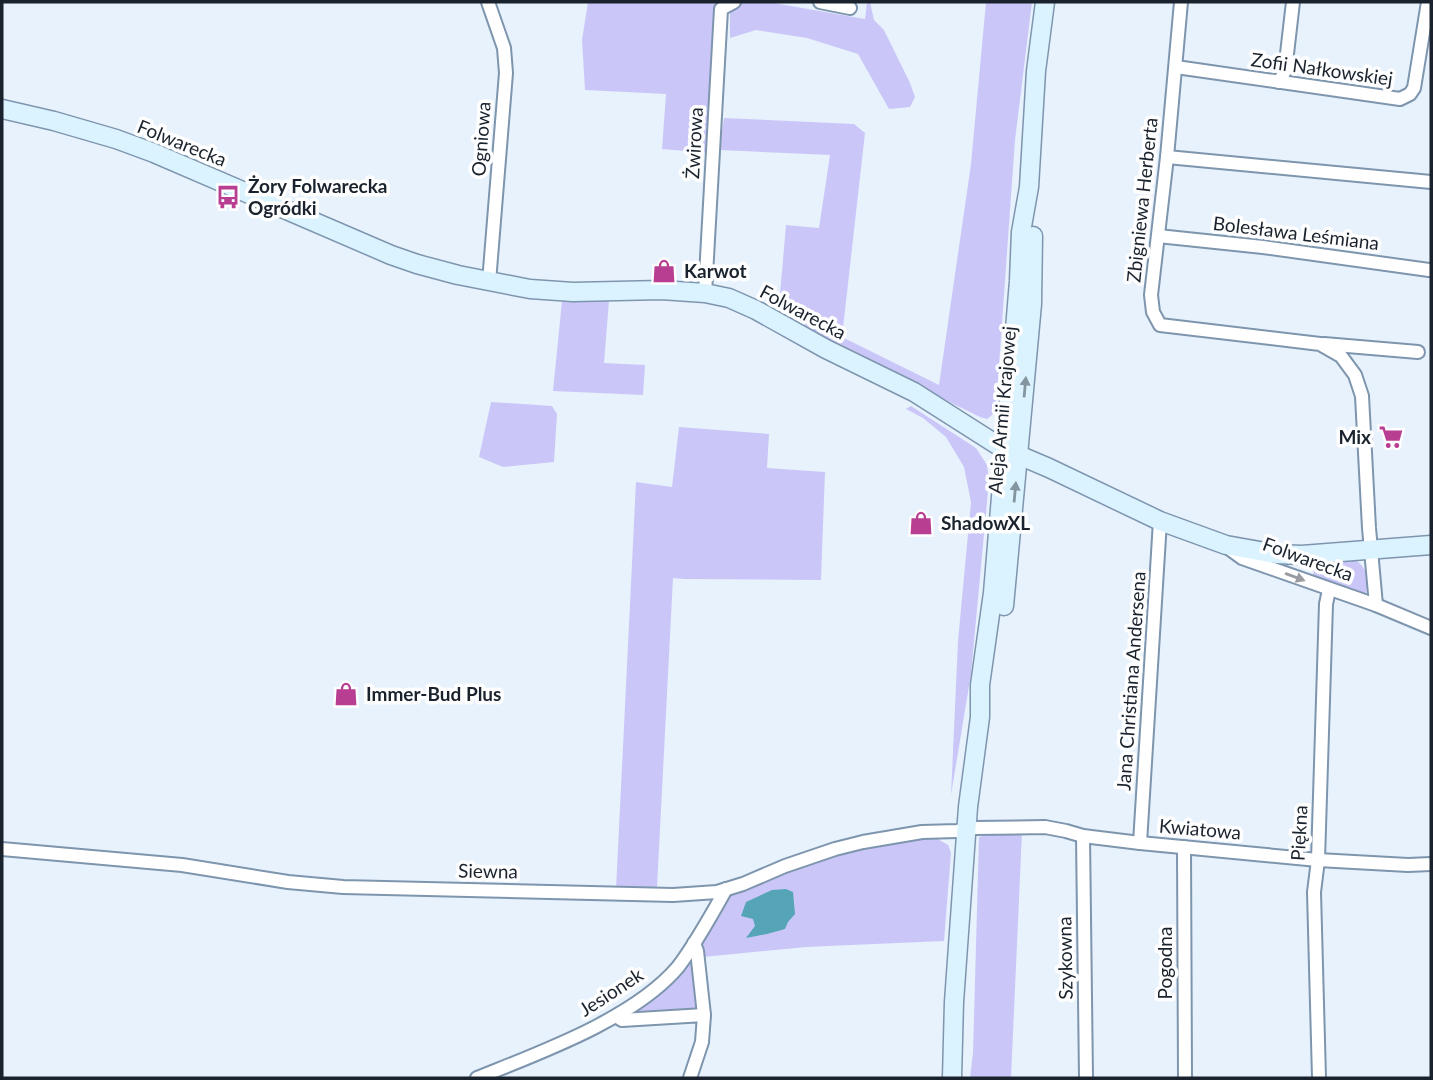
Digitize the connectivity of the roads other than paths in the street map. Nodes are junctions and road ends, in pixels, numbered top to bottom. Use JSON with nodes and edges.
{"nodes":[{"id":1,"x":488,"y":2,"type":"edge"},
{"id":2,"x":734,"y":2,"type":"edge"},
{"id":3,"x":820,"y":2,"type":"edge"},
{"id":4,"x":1045,"y":2,"type":"edge"},
{"id":5,"x":1181,"y":2,"type":"edge"},
{"id":6,"x":1293,"y":2,"type":"edge"},
{"id":7,"x":1428,"y":2,"type":"edge"},
{"id":8,"x":850,"y":8,"type":"dead end"},
{"id":9,"x":1176,"y":67,"type":"junction"},
{"id":10,"x":1279,"y":82,"type":"junction"},
{"id":11,"x":2,"y":109,"type":"edge"},
{"id":12,"x":1167,"y":157,"type":"junction"},
{"id":13,"x":1431,"y":182,"type":"edge"},
{"id":14,"x":1158,"y":236,"type":"junction"},
{"id":15,"x":1429,"y":270,"type":"dead end"},
{"id":16,"x":489,"y":282,"type":"junction"},
{"id":17,"x":705,"y":293,"type":"junction"},
{"id":18,"x":1320,"y":344,"type":"junction"},
{"id":19,"x":1418,"y":352,"type":"dead end"},
{"id":20,"x":1012,"y":452,"type":"junction"},
{"id":21,"x":1160,"y":521,"type":"junction"},
{"id":22,"x":1226,"y":545,"type":"junction"},
{"id":23,"x":1431,"y":545,"type":"edge"},
{"id":24,"x":1371,"y":549,"type":"junction"},
{"id":25,"x":1276,"y":554,"type":"junction"},
{"id":26,"x":1261,"y":565,"type":"junction"},
{"id":27,"x":1329,"y":590,"type":"junction"},
{"id":28,"x":1376,"y":605,"type":"junction"},
{"id":29,"x":1431,"y":628,"type":"edge"},
{"id":30,"x":966,"y":830,"type":"junction"},
{"id":31,"x":1083,"y":836,"type":"junction"},
{"id":32,"x":1140,"y":843,"type":"junction"},
{"id":33,"x":1184,"y":847,"type":"junction"},
{"id":34,"x":2,"y":849,"type":"edge"},
{"id":35,"x":1318,"y":860,"type":"junction"},
{"id":36,"x":1431,"y":864,"type":"edge"},
{"id":37,"x":726,"y":889,"type":"junction"},
{"id":38,"x":694,"y":943,"type":"junction"},
{"id":39,"x":704,"y":1015,"type":"junction"},
{"id":40,"x":616,"y":1016,"type":"junction"},
{"id":41,"x":477,"y":1078,"type":"edge"},
{"id":42,"x":690,"y":1078,"type":"edge"},
{"id":43,"x":951,"y":1078,"type":"edge"},
{"id":44,"x":1086,"y":1078,"type":"edge"},
{"id":45,"x":1185,"y":1078,"type":"edge"},
{"id":46,"x":1319,"y":1078,"type":"edge"}],
"edges":[{"from":1,"to":16,"type":"street","name":"Ogniowa"},
{"from":2,"to":17,"type":"street","name":"Żwirowa"},
{"from":3,"to":8,"type":"street"},
{"from":4,"to":20,"type":"street","name":"Aleja Armii Krajowej"},
{"from":5,"to":9,"type":"street","name":"Zbigniewa Herberta"},
{"from":6,"to":10,"type":"street"},
{"from":7,"to":10,"type":"street","name":"Zofii Nałkowskiej"},
{"from":9,"to":10,"type":"street","name":"Zofii Nałkowskiej"},
{"from":9,"to":12,"type":"street","name":"Zbigniewa Herberta"},
{"from":11,"to":16,"type":"street","name":"Folwarecka"},
{"from":12,"to":13,"type":"street"},
{"from":12,"to":14,"type":"street","name":"Zbigniewa Herberta"},
{"from":14,"to":15,"type":"street","name":"Bolesława Leśmiana"},
{"from":14,"to":18,"type":"street","name":"Zbigniewa Herberta"},
{"from":16,"to":17,"type":"street","name":"Folwarecka"},
{"from":17,"to":20,"type":"street","name":"Folwarecka"},
{"from":18,"to":19,"type":"street","name":"Zbigniewa Herberta"},
{"from":18,"to":24,"type":"street","name":"Zbigniewa Herberta"},
{"from":20,"to":21,"type":"street","name":"Folwarecka"},
{"from":20,"to":30,"type":"street","name":"Aleja Armii Krajowej"},
{"from":21,"to":22,"type":"street","name":"Folwarecka"},
{"from":21,"to":32,"type":"street","name":"Jana Christiana Andersena"},
{"from":22,"to":25,"type":"street"},
{"from":22,"to":26,"type":"street","name":"Folwarecka"},
{"from":23,"to":24,"type":"street"},
{"from":24,"to":25,"type":"street"},
{"from":24,"to":28,"type":"street","name":"Zbigniewa Herberta"},
{"from":25,"to":26,"type":"street"},
{"from":26,"to":27,"type":"street","name":"Folwarecka","one_way":true},
{"from":27,"to":28,"type":"street","name":"Folwarecka"},
{"from":27,"to":35,"type":"street","name":"Piękna"},
{"from":28,"to":29,"type":"street","name":"Folwarecka"},
{"from":30,"to":31,"type":"street","name":"Kwiatowa"},
{"from":30,"to":37,"type":"street","name":"Siewna"},
{"from":30,"to":43,"type":"street","name":"Aleja Armii Krajowej"},
{"from":31,"to":32,"type":"street","name":"Kwiatowa"},
{"from":31,"to":44,"type":"street","name":"Szykowna"},
{"from":32,"to":33,"type":"street","name":"Kwiatowa"},
{"from":33,"to":35,"type":"street","name":"Kwiatowa"},
{"from":33,"to":45,"type":"street","name":"Pogodna"},
{"from":34,"to":37,"type":"street","name":"Siewna"},
{"from":35,"to":36,"type":"street","name":"Kwiatowa"},
{"from":35,"to":46,"type":"street","name":"Piękna"},
{"from":37,"to":38,"type":"street","name":"Jesionek"},
{"from":38,"to":39,"type":"street"},
{"from":38,"to":40,"type":"street","name":"Jesionek"},
{"from":39,"to":40,"type":"street"},
{"from":39,"to":42,"type":"street"},
{"from":40,"to":41,"type":"street","name":"Jesionek"}]}
